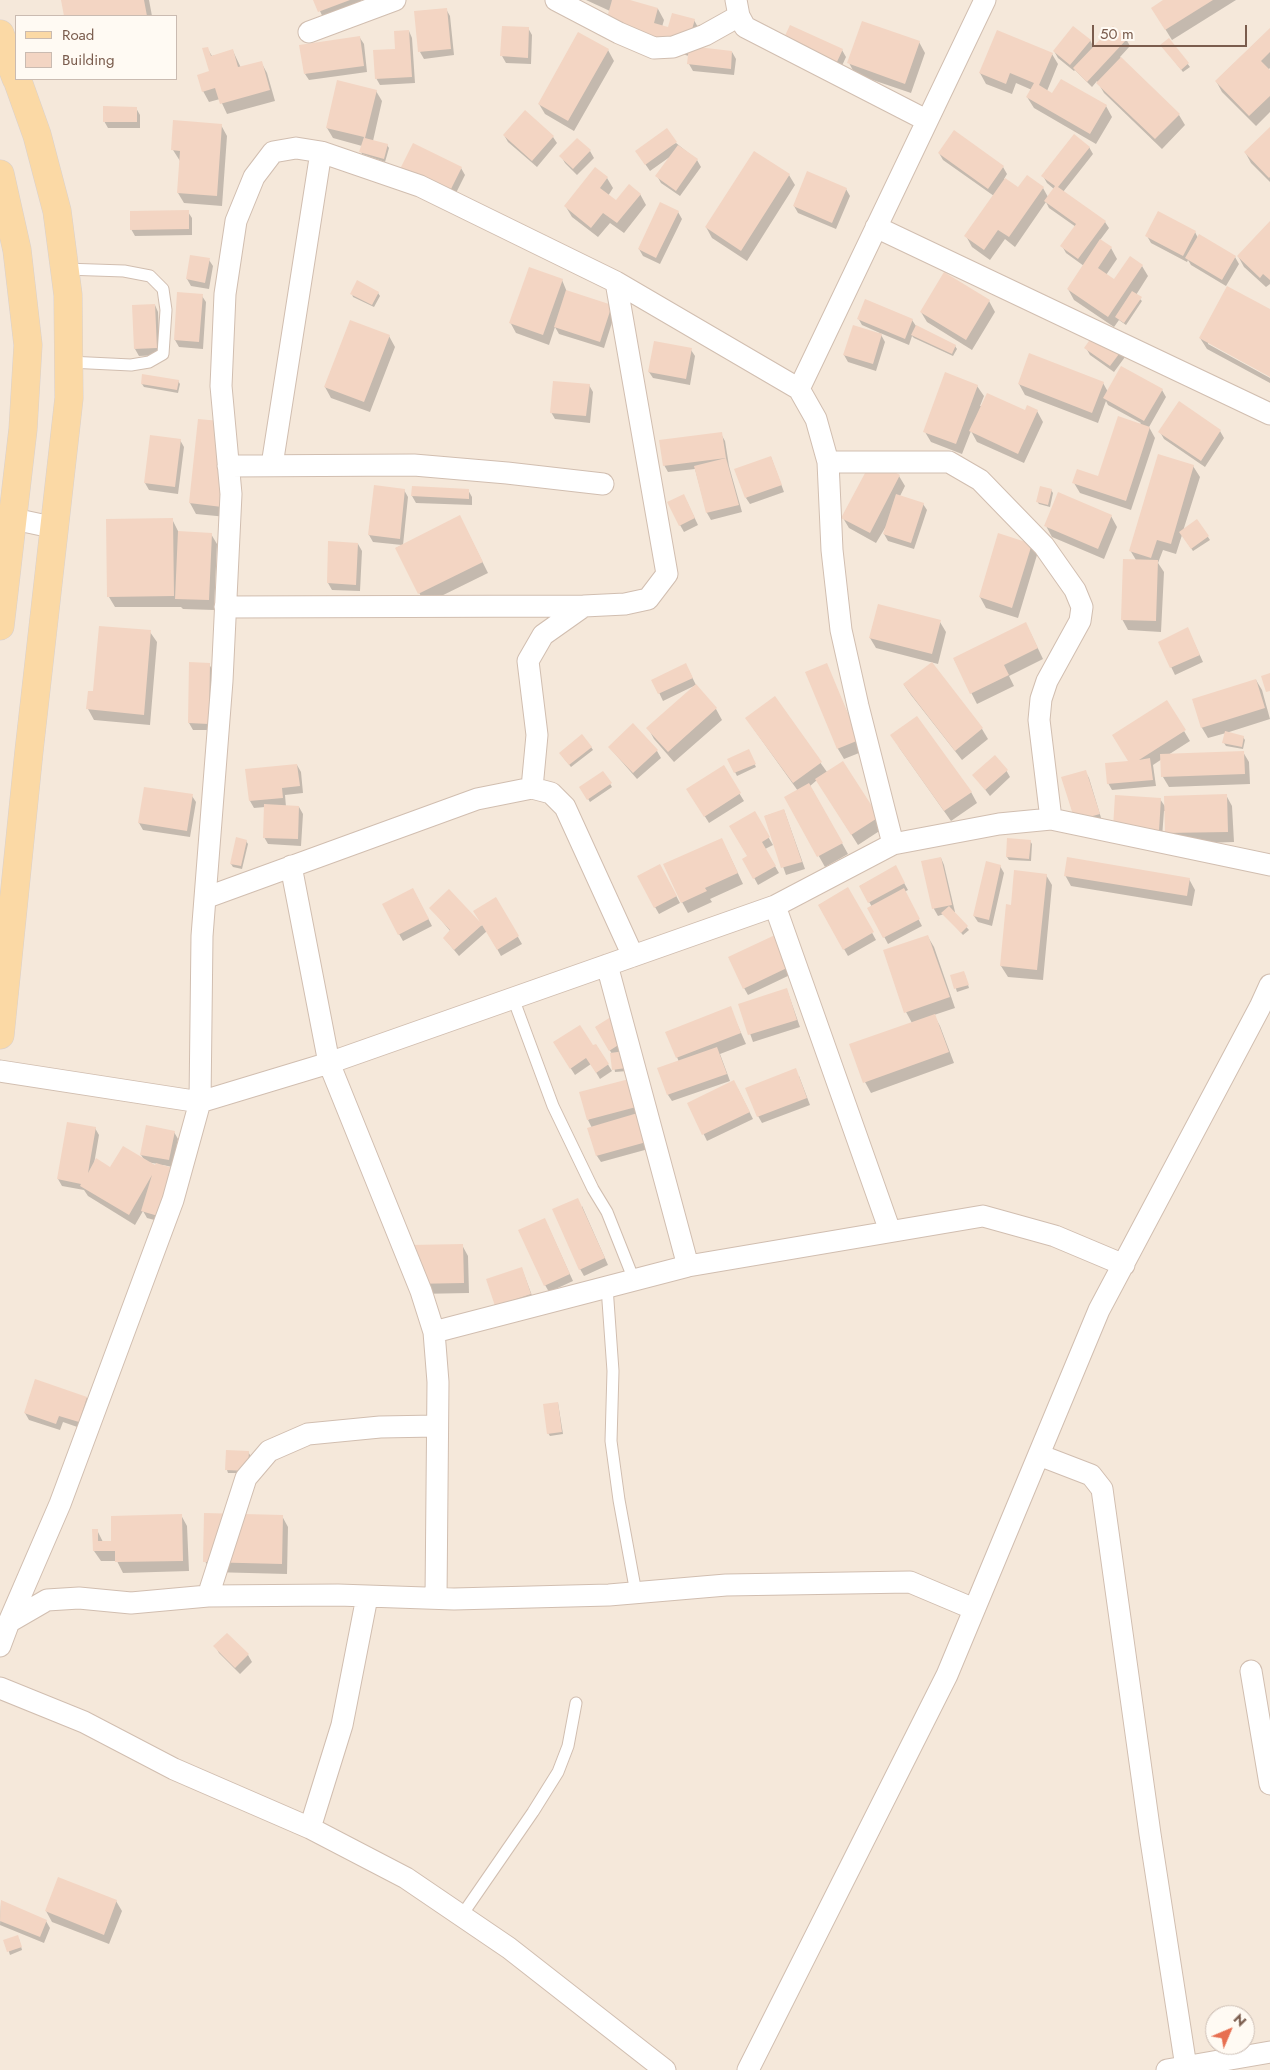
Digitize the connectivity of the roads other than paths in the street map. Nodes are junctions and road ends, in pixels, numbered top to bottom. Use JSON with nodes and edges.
{"nodes":[{"id":1,"x":395,"y":0,"type":"edge"},
{"id":2,"x":556,"y":0,"type":"edge"},
{"id":3,"x":985,"y":0,"type":"edge"},
{"id":4,"x":737,"y":8,"type":"edge"},
{"id":5,"x":309,"y":32,"type":"dead end"},
{"id":6,"x":0,"y":34,"type":"edge"},
{"id":7,"x":15,"y":75,"type":"edge"},
{"id":8,"x":17,"y":80,"type":"edge"},
{"id":9,"x":926,"y":120,"type":"junction"},
{"id":10,"x":321,"y":152,"type":"junction"},
{"id":11,"x":0,"y":174,"type":"edge"},
{"id":12,"x":5,"y":222,"type":"edge"},
{"id":13,"x":876,"y":227,"type":"junction"},
{"id":14,"x":65,"y":268,"type":"junction"},
{"id":15,"x":616,"y":282,"type":"junction"},
{"id":16,"x":69,"y":362,"type":"junction"},
{"id":17,"x":799,"y":389,"type":"junction"},
{"id":18,"x":1270,"y":414,"type":"edge"},
{"id":19,"x":828,"y":462,"type":"junction"},
{"id":20,"x":228,"y":466,"type":"junction"},
{"id":21,"x":272,"y":466,"type":"junction"},
{"id":22,"x":603,"y":484,"type":"dead end"},
{"id":23,"x":6,"y":518,"type":"edge"},
{"id":24,"x":56,"y":528,"type":"junction"},
{"id":25,"x":584,"y":606,"type":"junction"},
{"id":26,"x":225,"y":607,"type":"junction"},
{"id":27,"x":0,"y":626,"type":"edge"},
{"id":28,"x":532,"y":788,"type":"junction"},
{"id":29,"x":1050,"y":819,"type":"junction"},
{"id":30,"x":893,"y":844,"type":"junction"},
{"id":31,"x":1270,"y":865,"type":"edge"},
{"id":32,"x":291,"y":866,"type":"junction"},
{"id":33,"x":205,"y":898,"type":"junction"},
{"id":34,"x":776,"y":906,"type":"junction"},
{"id":35,"x":633,"y":956,"type":"junction"},
{"id":36,"x":607,"y":965,"type":"junction"},
{"id":37,"x":1270,"y":985,"type":"edge"},
{"id":38,"x":513,"y":998,"type":"junction"},
{"id":39,"x":0,"y":1035,"type":"edge"},
{"id":40,"x":329,"y":1063,"type":"junction"},
{"id":41,"x":0,"y":1071,"type":"edge"},
{"id":42,"x":200,"y":1102,"type":"junction"},
{"id":43,"x":890,"y":1231,"type":"junction"},
{"id":44,"x":1124,"y":1264,"type":"junction"},
{"id":45,"x":688,"y":1266,"type":"junction"},
{"id":46,"x":634,"y":1280,"type":"junction"},
{"id":47,"x":608,"y":1287,"type":"junction"},
{"id":48,"x":434,"y":1332,"type":"junction"},
{"id":49,"x":436,"y":1426,"type":"junction"},
{"id":50,"x":1038,"y":1455,"type":"junction"},
{"id":51,"x":636,"y":1593,"type":"junction"},
{"id":52,"x":208,"y":1596,"type":"junction"},
{"id":53,"x":367,"y":1597,"type":"junction"},
{"id":54,"x":436,"y":1598,"type":"junction"},
{"id":55,"x":974,"y":1609,"type":"junction"},
{"id":56,"x":9,"y":1622,"type":"junction"},
{"id":57,"x":0,"y":1646,"type":"edge"},
{"id":58,"x":1251,"y":1671,"type":"dead end"},
{"id":59,"x":0,"y":1688,"type":"edge"},
{"id":60,"x":576,"y":1703,"type":"dead end"},
{"id":61,"x":1270,"y":1784,"type":"edge"},
{"id":62,"x":310,"y":1828,"type":"junction"},
{"id":63,"x":462,"y":1916,"type":"junction"},
{"id":64,"x":1270,"y":2052,"type":"edge"},
{"id":65,"x":1177,"y":2068,"type":"edge"},
{"id":66,"x":665,"y":2070,"type":"edge"},
{"id":67,"x":748,"y":2070,"type":"edge"}],
"edges":[{"from":1,"to":5,"type":"street"},
{"from":2,"to":4,"type":"street"},
{"from":3,"to":9,"type":"street"},
{"from":4,"to":9,"type":"street"},
{"from":6,"to":7,"type":"main road"},
{"from":8,"to":14,"type":"main road"},
{"from":9,"to":13,"type":"street"},
{"from":10,"to":15,"type":"street"},
{"from":10,"to":20,"type":"street"},
{"from":10,"to":21,"type":"street"},
{"from":11,"to":12,"type":"main road"},
{"from":12,"to":23,"type":"main road"},
{"from":13,"to":17,"type":"street"},
{"from":13,"to":18,"type":"street"},
{"from":14,"to":16,"type":"main road"},
{"from":14,"to":16,"type":"lane"},
{"from":15,"to":17,"type":"street"},
{"from":15,"to":25,"type":"street"},
{"from":16,"to":24,"type":"main road"},
{"from":17,"to":19,"type":"street"},
{"from":19,"to":29,"type":"street"},
{"from":19,"to":30,"type":"street"},
{"from":20,"to":21,"type":"street"},
{"from":20,"to":26,"type":"street"},
{"from":21,"to":22,"type":"street"},
{"from":23,"to":24,"type":"street"},
{"from":23,"to":27,"type":"main road"},
{"from":24,"to":39,"type":"main road"},
{"from":25,"to":26,"type":"street"},
{"from":25,"to":28,"type":"street"},
{"from":26,"to":33,"type":"street"},
{"from":28,"to":32,"type":"street"},
{"from":28,"to":35,"type":"street"},
{"from":29,"to":30,"type":"street"},
{"from":29,"to":31,"type":"street"},
{"from":30,"to":34,"type":"street"},
{"from":32,"to":33,"type":"street"},
{"from":32,"to":40,"type":"street"},
{"from":33,"to":42,"type":"street"},
{"from":34,"to":35,"type":"street"},
{"from":34,"to":43,"type":"street"},
{"from":35,"to":36,"type":"street"},
{"from":36,"to":38,"type":"street"},
{"from":36,"to":45,"type":"street"},
{"from":37,"to":44,"type":"street"},
{"from":38,"to":40,"type":"street"},
{"from":38,"to":46,"type":"lane"},
{"from":40,"to":42,"type":"street"},
{"from":40,"to":48,"type":"street"},
{"from":41,"to":42,"type":"street"},
{"from":42,"to":56,"type":"street"},
{"from":43,"to":44,"type":"street"},
{"from":43,"to":45,"type":"street"},
{"from":44,"to":50,"type":"street"},
{"from":45,"to":46,"type":"street"},
{"from":46,"to":47,"type":"street"},
{"from":47,"to":48,"type":"street"},
{"from":47,"to":51,"type":"lane"},
{"from":48,"to":49,"type":"street"},
{"from":49,"to":52,"type":"street"},
{"from":49,"to":54,"type":"street"},
{"from":50,"to":55,"type":"street"},
{"from":50,"to":65,"type":"street"},
{"from":51,"to":54,"type":"street"},
{"from":51,"to":55,"type":"street"},
{"from":52,"to":53,"type":"street"},
{"from":52,"to":56,"type":"street"},
{"from":53,"to":54,"type":"street"},
{"from":53,"to":62,"type":"street"},
{"from":55,"to":67,"type":"street"},
{"from":56,"to":57,"type":"street"},
{"from":58,"to":61,"type":"street"},
{"from":59,"to":62,"type":"street"},
{"from":60,"to":63,"type":"lane"},
{"from":62,"to":63,"type":"street"},
{"from":63,"to":66,"type":"street"},
{"from":64,"to":65,"type":"street"}]}
